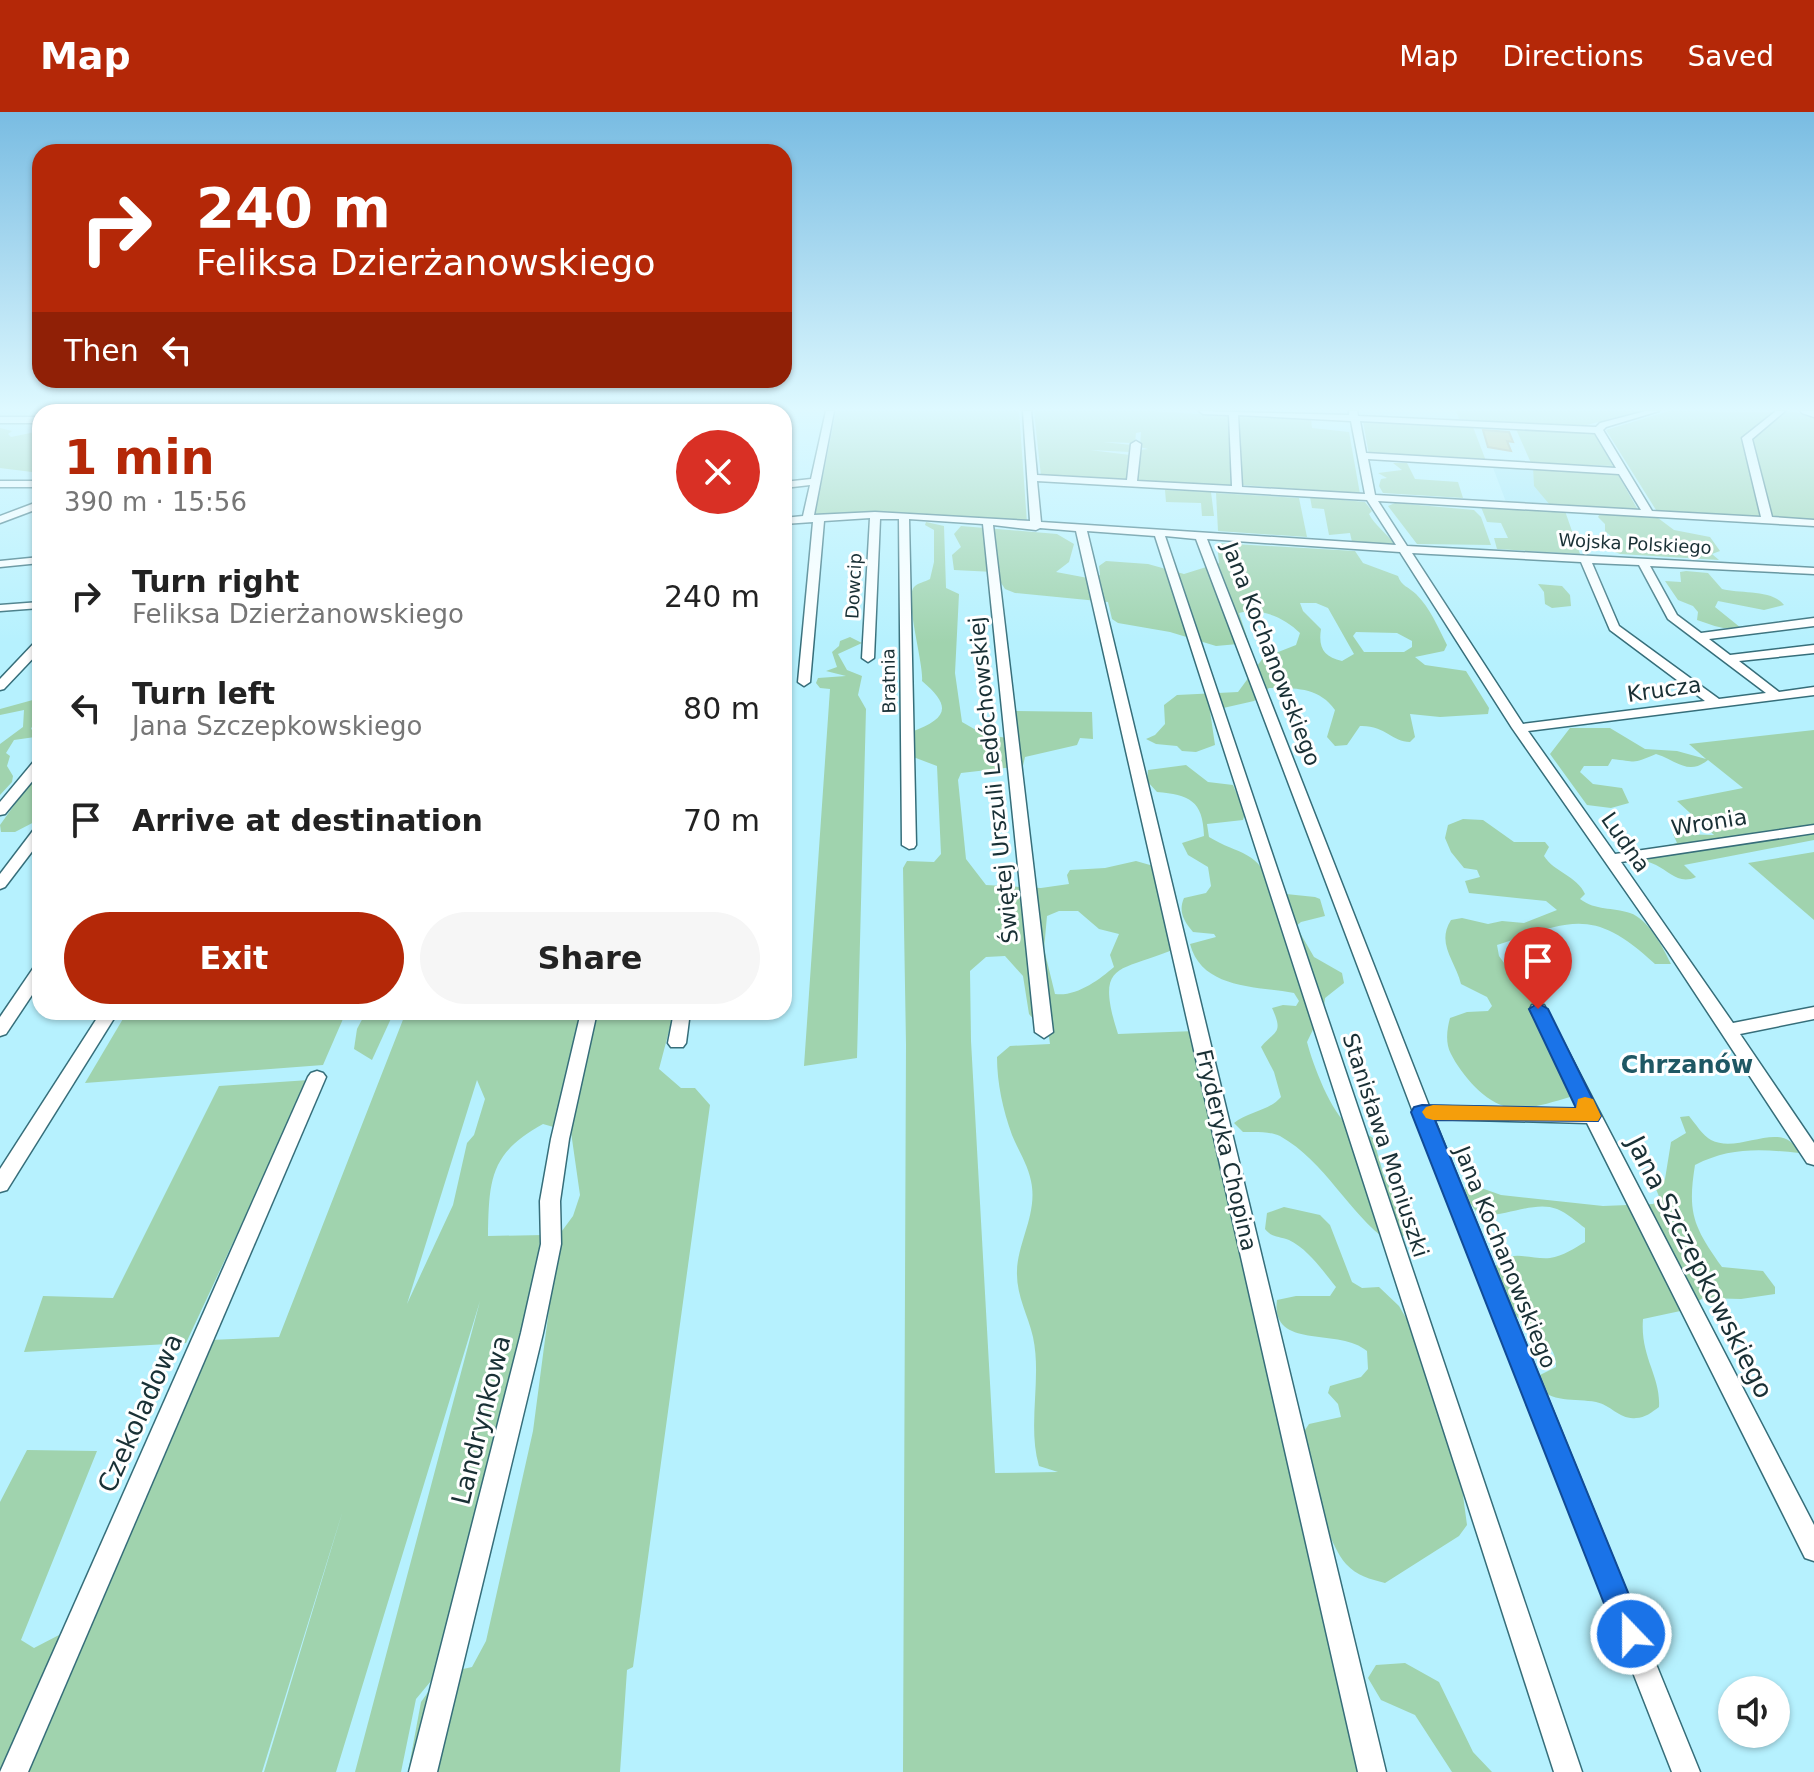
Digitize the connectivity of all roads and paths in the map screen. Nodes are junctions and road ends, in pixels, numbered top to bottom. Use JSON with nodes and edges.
{"nodes":[{"id":1,"x":814,"y":488,"type":"edge"},
{"id":2,"x":1034,"y":488,"type":"edge"},
{"id":3,"x":1210,"y":488,"type":"edge"},
{"id":4,"x":1369,"y":488,"type":"edge"},
{"id":5,"x":1633,"y":488,"type":"edge"},
{"id":6,"x":1759,"y":488,"type":"edge"},
{"id":7,"x":1237,"y":490,"type":"joint"},
{"id":8,"x":1371,"y":498,"type":"junction"},
{"id":9,"x":32,"y":507,"type":"edge"},
{"id":10,"x":1648,"y":513,"type":"junction"},
{"id":11,"x":875,"y":515,"type":"junction"},
{"id":12,"x":904,"y":516,"type":"junction"},
{"id":13,"x":813,"y":518,"type":"junction"},
{"id":14,"x":0,"y":520,"type":"edge"},
{"id":15,"x":792,"y":520,"type":"edge"},
{"id":16,"x":1767,"y":520,"type":"junction"},
{"id":17,"x":988,"y":523,"type":"junction"},
{"id":18,"x":1814,"y":523,"type":"edge"},
{"id":19,"x":1036,"y":527,"type":"junction"},
{"id":20,"x":1081,"y":529,"type":"junction"},
{"id":21,"x":1159,"y":533,"type":"junction"},
{"id":22,"x":1200,"y":535,"type":"junction"},
{"id":23,"x":1405,"y":549,"type":"junction"},
{"id":24,"x":1585,"y":559,"type":"junction"},
{"id":25,"x":32,"y":561,"type":"edge"},
{"id":26,"x":1643,"y":562,"type":"junction"},
{"id":27,"x":0,"y":564,"type":"edge"},
{"id":28,"x":1814,"y":571,"type":"edge"},
{"id":29,"x":32,"y":606,"type":"edge"},
{"id":30,"x":0,"y":608,"type":"edge"},
{"id":31,"x":1814,"y":622,"type":"edge"},
{"id":32,"x":1698,"y":637,"type":"junction"},
{"id":33,"x":1814,"y":649,"type":"edge"},
{"id":34,"x":32,"y":652,"type":"edge"},
{"id":35,"x":868,"y":658,"type":"dead end"},
{"id":36,"x":1727,"y":659,"type":"junction"},
{"id":37,"x":804,"y":682,"type":"dead end"},
{"id":38,"x":0,"y":686,"type":"edge"},
{"id":39,"x":1814,"y":691,"type":"edge"},
{"id":40,"x":1776,"y":695,"type":"junction"},
{"id":41,"x":1715,"y":702,"type":"junction"},
{"id":42,"x":1519,"y":728,"type":"junction"},
{"id":43,"x":32,"y":773,"type":"edge"},
{"id":44,"x":0,"y":811,"type":"edge"},
{"id":45,"x":1814,"y":829,"type":"edge"},
{"id":46,"x":32,"y":842,"type":"edge"},
{"id":47,"x":909,"y":845,"type":"dead end"},
{"id":48,"x":1611,"y":859,"type":"junction"},
{"id":49,"x":0,"y":884,"type":"edge"},
{"id":50,"x":32,"y":983,"type":"edge"},
{"id":51,"x":1538,"y":1009,"type":"dead end"},
{"id":52,"x":1814,"y":1013,"type":"edge"},
{"id":53,"x":105,"y":1020,"type":"edge"},
{"id":54,"x":587,"y":1020,"type":"edge"},
{"id":55,"x":681,"y":1020,"type":"edge"},
{"id":56,"x":0,"y":1030,"type":"edge"},
{"id":57,"x":1729,"y":1030,"type":"junction"},
{"id":58,"x":1044,"y":1032,"type":"dead end"},
{"id":59,"x":677,"y":1043,"type":"dead end"},
{"id":60,"x":317,"y":1077,"type":"dead end"},
{"id":61,"x":1422,"y":1112,"type":"junction"},
{"id":62,"x":1591,"y":1116,"type":"junction"},
{"id":63,"x":1810,"y":1146,"type":"edge"},
{"id":64,"x":0,"y":1185,"type":"edge"},
{"id":65,"x":1814,"y":1550,"type":"edge"},
{"id":66,"x":14,"y":1772,"type":"edge"},
{"id":67,"x":423,"y":1772,"type":"edge"},
{"id":68,"x":1372,"y":1772,"type":"edge"},
{"id":69,"x":1568,"y":1772,"type":"edge"},
{"id":70,"x":1686,"y":1772,"type":"edge"}],
"edges":[{"from":1,"to":13,"type":"street"},
{"from":2,"to":19,"type":"street"},
{"from":3,"to":7,"type":"street"},
{"from":4,"to":8,"type":"street"},
{"from":5,"to":10,"type":"street"},
{"from":6,"to":16,"type":"street"},
{"from":7,"to":8,"type":"street"},
{"from":8,"to":10,"type":"street"},
{"from":8,"to":23,"type":"street","name":"Ludna"},
{"from":9,"to":14,"type":"street"},
{"from":10,"to":16,"type":"street"},
{"from":11,"to":12,"type":"street","name":"Wojska Polskiego"},
{"from":11,"to":13,"type":"street","name":"Wojska Polskiego"},
{"from":11,"to":35,"type":"street","name":"Dowcip"},
{"from":12,"to":17,"type":"street","name":"Wojska Polskiego"},
{"from":12,"to":47,"type":"street","name":"Bratnia"},
{"from":13,"to":15,"type":"street","name":"Wojska Polskiego"},
{"from":13,"to":37,"type":"street"},
{"from":16,"to":18,"type":"street"},
{"from":17,"to":19,"type":"street","name":"Wojska Polskiego"},
{"from":17,"to":58,"type":"street","name":"Świętej Urszuli Ledóchowskiej"},
{"from":19,"to":20,"type":"street","name":"Wojska Polskiego"},
{"from":20,"to":21,"type":"street","name":"Wojska Polskiego"},
{"from":20,"to":68,"type":"street","name":"Fryderyka Chopina"},
{"from":21,"to":22,"type":"street","name":"Wojska Polskiego"},
{"from":21,"to":69,"type":"street","name":"Stanisława Moniuszki"},
{"from":22,"to":23,"type":"street","name":"Wojska Polskiego"},
{"from":22,"to":61,"type":"street","name":"Jana Kochanowskiego"},
{"from":23,"to":24,"type":"street","name":"Wojska Polskiego"},
{"from":23,"to":42,"type":"street","name":"Ludna"},
{"from":24,"to":26,"type":"street","name":"Wojska Polskiego"},
{"from":24,"to":41,"type":"street"},
{"from":25,"to":27,"type":"street"},
{"from":26,"to":28,"type":"street","name":"Wojska Polskiego"},
{"from":26,"to":32,"type":"street"},
{"from":29,"to":30,"type":"street"},
{"from":31,"to":32,"type":"street"},
{"from":32,"to":36,"type":"street"},
{"from":33,"to":36,"type":"street"},
{"from":34,"to":38,"type":"street"},
{"from":36,"to":40,"type":"street"},
{"from":39,"to":40,"type":"street","name":"Krucza"},
{"from":40,"to":41,"type":"street","name":"Krucza"},
{"from":41,"to":42,"type":"street","name":"Krucza"},
{"from":42,"to":48,"type":"street","name":"Ludna"},
{"from":43,"to":44,"type":"street"},
{"from":45,"to":48,"type":"street","name":"Wronia"},
{"from":46,"to":49,"type":"street"},
{"from":48,"to":57,"type":"street","name":"Ludna"},
{"from":50,"to":56,"type":"street"},
{"from":51,"to":62,"type":"street","name":"Jana Szczepkowskiego"},
{"from":52,"to":57,"type":"street"},
{"from":53,"to":64,"type":"street"},
{"from":54,"to":67,"type":"street","name":"Landrynkowa"},
{"from":55,"to":59,"type":"street"},
{"from":57,"to":63,"type":"street","name":"Ludna"},
{"from":60,"to":66,"type":"street","name":"Czekoladowa"},
{"from":61,"to":62,"type":"street"},
{"from":61,"to":70,"type":"street","name":"Jana Kochanowskiego"},
{"from":62,"to":65,"type":"street","name":"Jana Szczepkowskiego"}]}
